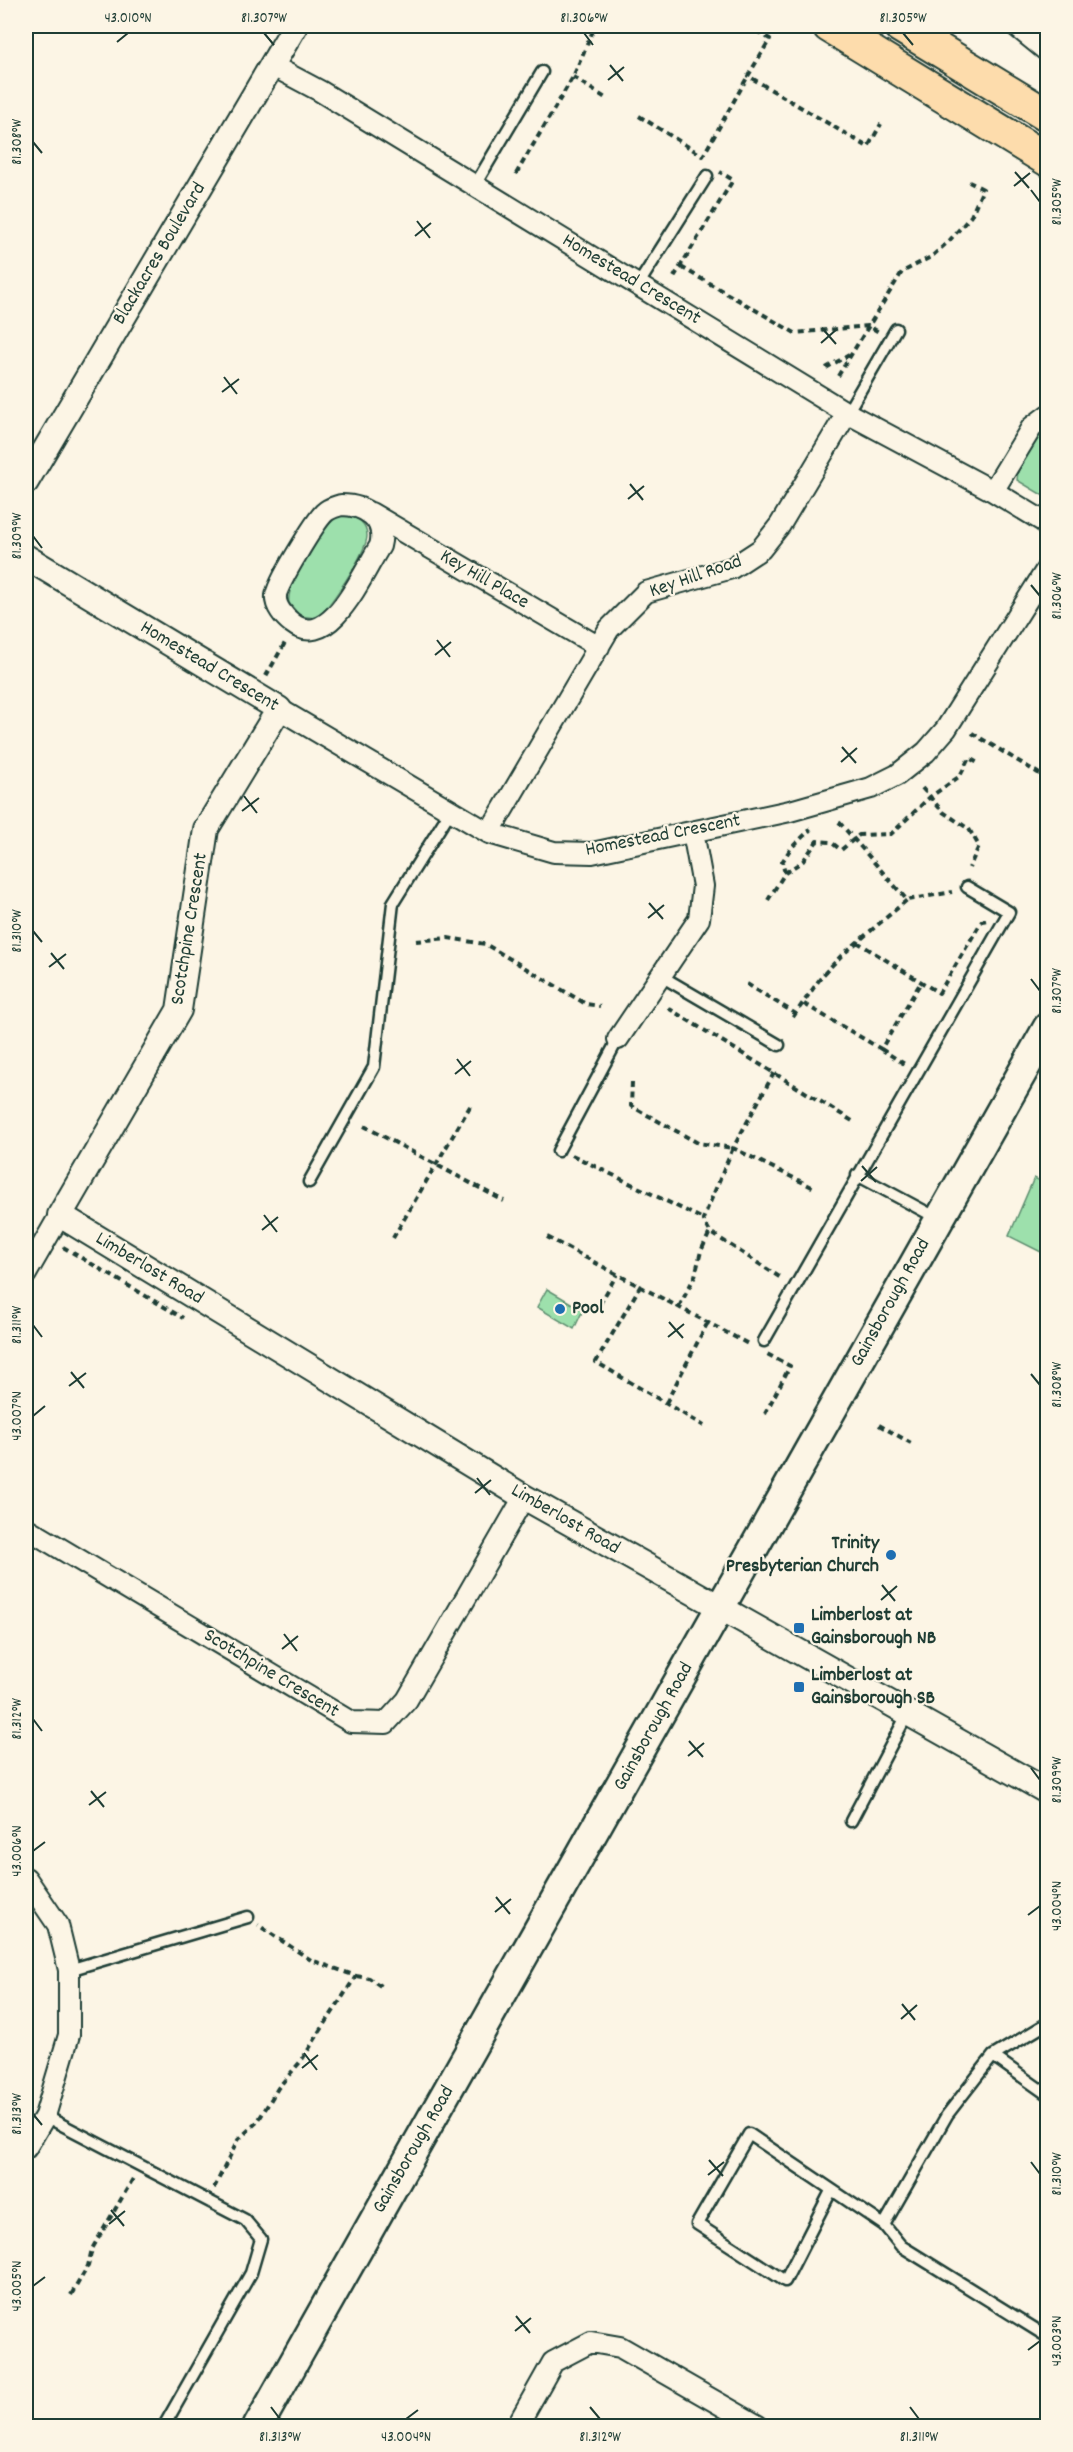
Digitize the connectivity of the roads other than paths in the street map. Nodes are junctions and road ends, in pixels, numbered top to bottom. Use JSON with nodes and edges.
{"nodes":[{"id":1,"x":295,"y":26,"type":"edge"},
{"id":2,"x":829,"y":26,"type":"edge"},
{"id":3,"x":900,"y":26,"type":"edge"},
{"id":4,"x":1016,"y":26,"type":"edge"},
{"id":5,"x":1047,"y":52,"type":"edge"},
{"id":6,"x":271,"y":65,"type":"junction"},
{"id":7,"x":542,"y":72,"type":"dead end"},
{"id":8,"x":1047,"y":116,"type":"edge"},
{"id":9,"x":1046,"y":159,"type":"edge"},
{"id":10,"x":712,"y":171,"type":"road end"},
{"id":11,"x":474,"y":185,"type":"junction"},
{"id":12,"x":638,"y":285,"type":"junction"},
{"id":13,"x":894,"y":333,"type":"road end"},
{"id":14,"x":847,"y":413,"type":"junction"},
{"id":15,"x":1047,"y":415,"type":"edge"},
{"id":16,"x":26,"y":482,"type":"edge"},
{"id":17,"x":993,"y":491,"type":"junction"},
{"id":18,"x":370,"y":513,"type":"junction"},
{"id":19,"x":1047,"y":528,"type":"edge"},
{"id":20,"x":26,"y":557,"type":"edge"},
{"id":21,"x":1047,"y":567,"type":"edge"},
{"id":22,"x":599,"y":647,"type":"junction"},
{"id":23,"x":279,"y":709,"type":"junction"},
{"id":24,"x":451,"y":810,"type":"junction"},
{"id":25,"x":693,"y":832,"type":"junction"},
{"id":26,"x":489,"y":833,"type":"junction"},
{"id":27,"x":967,"y":887,"type":"dead end"},
{"id":28,"x":661,"y":976,"type":"junction"},
{"id":29,"x":1047,"y":1027,"type":"edge"},
{"id":30,"x":618,"y":1039,"type":"joint"},
{"id":31,"x":779,"y":1046,"type":"dead end"},
{"id":32,"x":558,"y":1151,"type":"dead end"},
{"id":33,"x":857,"y":1175,"type":"junction"},
{"id":34,"x":309,"y":1182,"type":"dead end"},
{"id":35,"x":60,"y":1215,"type":"junction"},
{"id":36,"x":939,"y":1219,"type":"junction"},
{"id":37,"x":26,"y":1274,"type":"edge"},
{"id":38,"x":765,"y":1341,"type":"dead end"},
{"id":39,"x":524,"y":1497,"type":"junction"},
{"id":40,"x":26,"y":1528,"type":"edge"},
{"id":41,"x":721,"y":1608,"type":"junction"},
{"id":42,"x":908,"y":1713,"type":"junction"},
{"id":43,"x":1047,"y":1792,"type":"edge"},
{"id":44,"x":851,"y":1821,"type":"dead end"},
{"id":45,"x":26,"y":1878,"type":"edge"},
{"id":46,"x":248,"y":1917,"type":"road end"},
{"id":47,"x":69,"y":1970,"type":"junction"},
{"id":48,"x":1047,"y":2023,"type":"edge"},
{"id":49,"x":993,"y":2056,"type":"junction"},
{"id":50,"x":1047,"y":2095,"type":"edge"},
{"id":51,"x":45,"y":2116,"type":"junction"},
{"id":52,"x":26,"y":2148,"type":"edge"},
{"id":53,"x":831,"y":2191,"type":"junction"},
{"id":54,"x":884,"y":2225,"type":"junction"},
{"id":55,"x":1047,"y":2337,"type":"edge"},
{"id":56,"x":164,"y":2427,"type":"edge"},
{"id":57,"x":258,"y":2427,"type":"edge"},
{"id":58,"x":517,"y":2427,"type":"edge"},
{"id":59,"x":758,"y":2427,"type":"edge"}],
"edges":[{"from":1,"to":6,"type":"street","name":"Blackacres Boulevard"},
{"from":2,"to":9,"type":"main road"},
{"from":3,"to":8,"type":"main road"},
{"from":4,"to":5,"type":"street"},
{"from":6,"to":11,"type":"street","name":"Homestead Crescent"},
{"from":6,"to":16,"type":"street","name":"Blackacres Boulevard"},
{"from":7,"to":11,"type":"lane"},
{"from":10,"to":12,"type":"lane"},
{"from":11,"to":12,"type":"street","name":"Homestead Crescent"},
{"from":12,"to":14,"type":"street","name":"Homestead Crescent"},
{"from":13,"to":14,"type":"lane"},
{"from":14,"to":17,"type":"street","name":"Homestead Crescent"},
{"from":14,"to":22,"type":"street","name":"Key Hill Road"},
{"from":15,"to":17,"type":"street"},
{"from":17,"to":19,"type":"street","name":"Homestead Crescent"},
{"from":18,"to":18,"type":"street","name":"Key Hill Place"},
{"from":18,"to":22,"type":"street","name":"Key Hill Place"},
{"from":20,"to":23,"type":"street","name":"Homestead Crescent"},
{"from":21,"to":25,"type":"street","name":"Homestead Crescent"},
{"from":22,"to":26,"type":"street","name":"Key Hill Road"},
{"from":23,"to":24,"type":"street","name":"Homestead Crescent"},
{"from":23,"to":35,"type":"street","name":"Scotchpine Crescent"},
{"from":24,"to":26,"type":"street","name":"Homestead Crescent"},
{"from":24,"to":34,"type":"lane"},
{"from":25,"to":26,"type":"street","name":"Homestead Crescent"},
{"from":25,"to":28,"type":"street"},
{"from":27,"to":33,"type":"lane"},
{"from":28,"to":30,"type":"street"},
{"from":28,"to":31,"type":"lane"},
{"from":29,"to":36,"type":"main road","name":"Gainsborough Road"},
{"from":30,"to":32,"type":"lane"},
{"from":33,"to":36,"type":"lane"},
{"from":33,"to":38,"type":"lane"},
{"from":35,"to":37,"type":"street","name":"Scotchpine Crescent"},
{"from":35,"to":39,"type":"street","name":"Limberlost Road"},
{"from":36,"to":41,"type":"main road","name":"Gainsborough Road"},
{"from":39,"to":40,"type":"street","name":"Scotchpine Crescent"},
{"from":39,"to":41,"type":"street","name":"Limberlost Road"},
{"from":41,"to":42,"type":"street","name":"Limberlost Road"},
{"from":41,"to":57,"type":"main road","name":"Gainsborough Road"},
{"from":42,"to":43,"type":"street","name":"Limberlost Road"},
{"from":42,"to":44,"type":"lane"},
{"from":45,"to":47,"type":"street"},
{"from":46,"to":47,"type":"lane"},
{"from":47,"to":51,"type":"street"},
{"from":48,"to":49,"type":"lane"},
{"from":49,"to":50,"type":"lane"},
{"from":49,"to":54,"type":"lane"},
{"from":51,"to":52,"type":"street"},
{"from":51,"to":56,"type":"lane"},
{"from":53,"to":53,"type":"lane"},
{"from":53,"to":54,"type":"lane"},
{"from":54,"to":55,"type":"lane"},
{"from":58,"to":59,"type":"street"}]}
